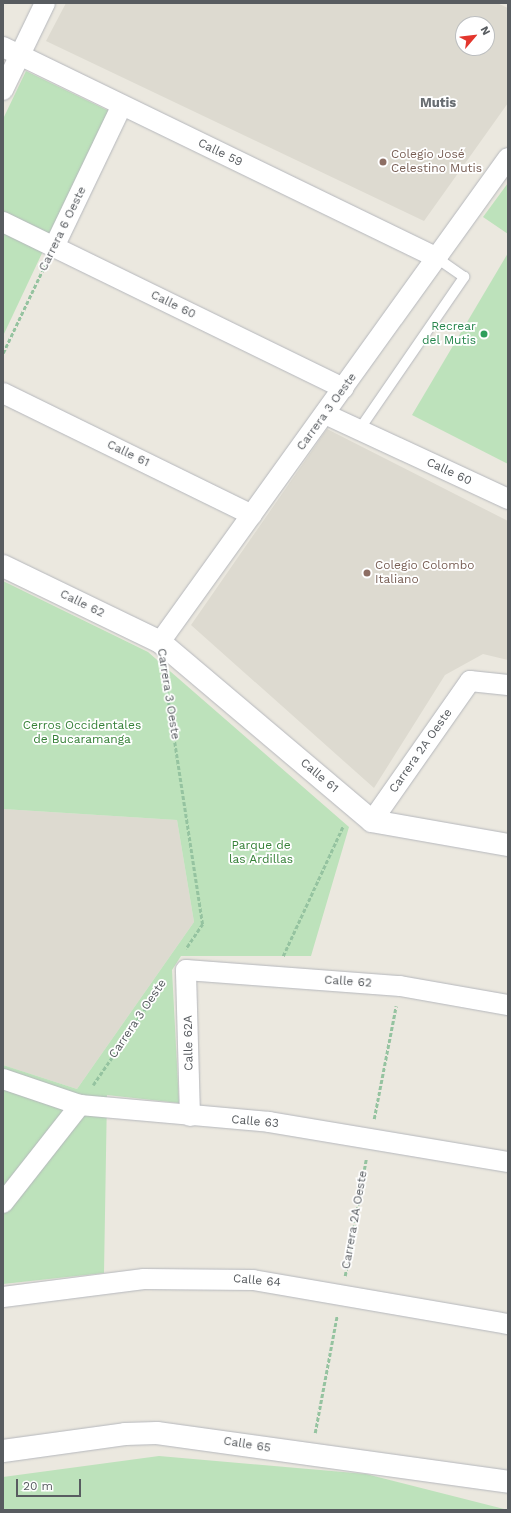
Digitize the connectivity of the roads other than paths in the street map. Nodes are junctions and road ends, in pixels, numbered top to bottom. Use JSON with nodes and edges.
{"nodes":[{"id":1,"x":45,"y":3,"type":"edge"},
{"id":2,"x":11,"y":51,"type":"edge"},
{"id":3,"x":3,"y":90,"type":"edge"},
{"id":4,"x":122,"y":105,"type":"junction"},
{"id":5,"x":508,"y":158,"type":"edge"},
{"id":6,"x":3,"y":222,"type":"edge"},
{"id":7,"x":54,"y":247,"type":"junction"},
{"id":8,"x":437,"y":258,"type":"junction"},
{"id":9,"x":344,"y":388,"type":"junction"},
{"id":10,"x":3,"y":393,"type":"edge"},
{"id":11,"x":325,"y":414,"type":"junction"},
{"id":12,"x":359,"y":430,"type":"junction"},
{"id":13,"x":508,"y":499,"type":"edge"},
{"id":14,"x":252,"y":515,"type":"junction"},
{"id":15,"x":3,"y":566,"type":"edge"},
{"id":16,"x":160,"y":642,"type":"junction"},
{"id":17,"x":508,"y":685,"type":"edge"},
{"id":18,"x":372,"y":821,"type":"junction"},
{"id":19,"x":508,"y":845,"type":"edge"},
{"id":20,"x":178,"y":967,"type":"joint"},
{"id":21,"x":508,"y":1005,"type":"edge"},
{"id":22,"x":3,"y":1079,"type":"edge"},
{"id":23,"x":80,"y":1105,"type":"junction"},
{"id":24,"x":190,"y":1116,"type":"junction"},
{"id":25,"x":508,"y":1162,"type":"edge"},
{"id":26,"x":3,"y":1203,"type":"edge"},
{"id":27,"x":3,"y":1297,"type":"edge"},
{"id":28,"x":508,"y":1324,"type":"edge"},
{"id":29,"x":3,"y":1451,"type":"edge"},
{"id":30,"x":502,"y":1484,"type":"edge"}],
"edges":[{"from":1,"to":2,"type":"street"},
{"from":2,"to":3,"type":"street"},
{"from":2,"to":4,"type":"street","name":"Calle 59"},
{"from":4,"to":7,"type":"street","name":"Carrera 6 Oeste"},
{"from":4,"to":8,"type":"street","name":"Calle 59"},
{"from":5,"to":8,"type":"street","name":"Carrera 3 Oeste"},
{"from":6,"to":7,"type":"street","name":"Calle 60"},
{"from":7,"to":9,"type":"street","name":"Calle 60"},
{"from":8,"to":9,"type":"street","name":"Carrera 3 Oeste"},
{"from":8,"to":12,"type":"lane"},
{"from":9,"to":11,"type":"street","name":"Carrera 3 Oeste"},
{"from":10,"to":14,"type":"street","name":"Calle 61"},
{"from":11,"to":12,"type":"street","name":"Calle 60"},
{"from":11,"to":14,"type":"street","name":"Carrera 3 Oeste"},
{"from":12,"to":13,"type":"street","name":"Calle 60"},
{"from":14,"to":16,"type":"street","name":"Carrera 3 Oeste"},
{"from":15,"to":16,"type":"street","name":"Calle 62"},
{"from":16,"to":18,"type":"street","name":"Calle 61"},
{"from":17,"to":18,"type":"street","name":"Carrera 2A Oeste"},
{"from":18,"to":19,"type":"street"},
{"from":20,"to":21,"type":"street","name":"Calle 62"},
{"from":20,"to":24,"type":"street","name":"Calle 62A"},
{"from":22,"to":23,"type":"street","name":"Calle 63"},
{"from":23,"to":24,"type":"street","name":"Calle 63"},
{"from":23,"to":26,"type":"street"},
{"from":24,"to":25,"type":"street","name":"Calle 63"},
{"from":27,"to":28,"type":"street","name":"Calle 64"},
{"from":29,"to":30,"type":"street","name":"Calle 65"}]}
